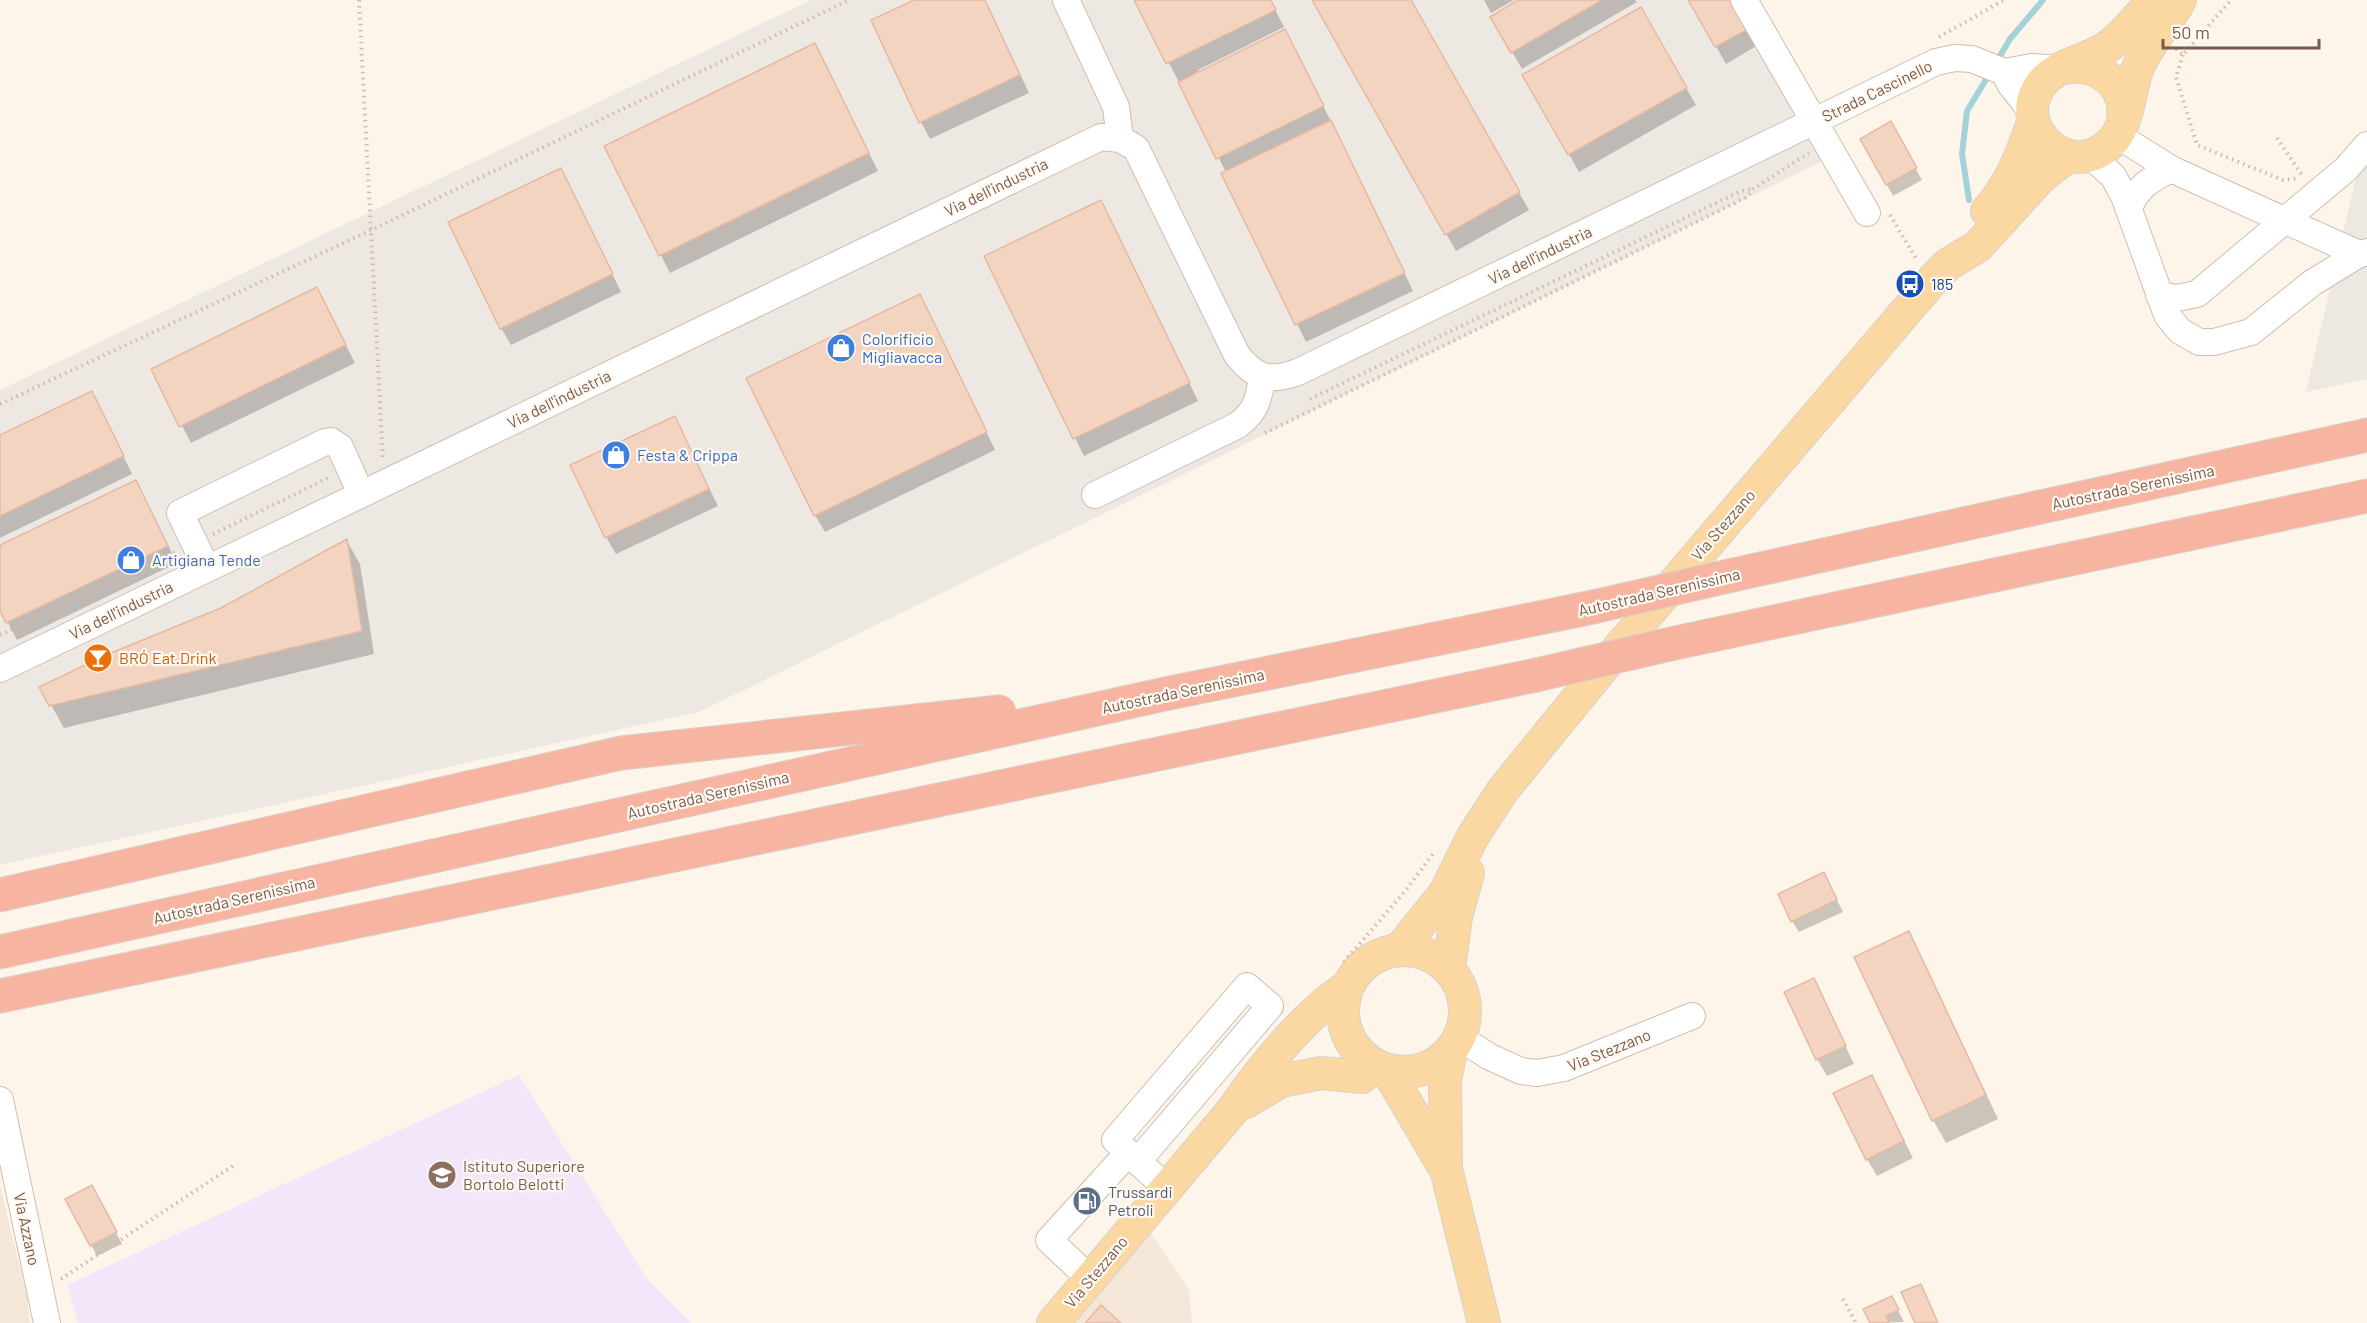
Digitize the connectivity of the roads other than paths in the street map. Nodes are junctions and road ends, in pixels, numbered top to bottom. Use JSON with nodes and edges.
{"nodes":[{"id":1,"x":1066,"y":0,"type":"edge"},
{"id":2,"x":1744,"y":0,"type":"edge"},
{"id":3,"x":2154,"y":0,"type":"edge"},
{"id":4,"x":2180,"y":0,"type":"edge"},
{"id":5,"x":2062,"y":68,"type":"junction"},
{"id":6,"x":2004,"y":72,"type":"junction"},
{"id":7,"x":2033,"y":117,"type":"junction"},
{"id":8,"x":2120,"y":129,"type":"junction"},
{"id":9,"x":1820,"y":131,"type":"junction"},
{"id":10,"x":1120,"y":139,"type":"junction"},
{"id":11,"x":2367,"y":145,"type":"edge"},
{"id":12,"x":2079,"y":156,"type":"junction"},
{"id":13,"x":2171,"y":169,"type":"junction"},
{"id":14,"x":2129,"y":207,"type":"junction"},
{"id":15,"x":1868,"y":213,"type":"road end"},
{"id":16,"x":2284,"y":220,"type":"junction"},
{"id":17,"x":2325,"y":238,"type":"junction"},
{"id":18,"x":2363,"y":253,"type":"edge"},
{"id":19,"x":1939,"y":273,"type":"junction"},
{"id":20,"x":2313,"y":283,"type":"junction"},
{"id":21,"x":2159,"y":295,"type":"junction"},
{"id":22,"x":1262,"y":377,"type":"junction"},
{"id":23,"x":2367,"y":435,"type":"edge"},
{"id":24,"x":361,"y":494,"type":"junction"},
{"id":25,"x":1095,"y":495,"type":"dead end"},
{"id":26,"x":2367,"y":496,"type":"edge"},
{"id":27,"x":207,"y":569,"type":"junction"},
{"id":28,"x":0,"y":669,"type":"edge"},
{"id":29,"x":1164,"y":694,"type":"junction"},
{"id":30,"x":1503,"y":789,"type":"junction"},
{"id":31,"x":0,"y":895,"type":"edge"},
{"id":32,"x":1400,"y":949,"type":"junction"},
{"id":33,"x":3,"y":952,"type":"edge"},
{"id":34,"x":1449,"y":968,"type":"junction"},
{"id":35,"x":1347,"y":987,"type":"junction"},
{"id":36,"x":11,"y":994,"type":"edge"},
{"id":37,"x":1692,"y":1016,"type":"dead end"},
{"id":38,"x":1455,"y":1045,"type":"junction"},
{"id":39,"x":1380,"y":1067,"type":"junction"},
{"id":40,"x":0,"y":1100,"type":"edge"},
{"id":41,"x":1232,"y":1111,"type":"junction"},
{"id":42,"x":1133,"y":1157,"type":"junction"},
{"id":43,"x":1446,"y":1169,"type":"junction"},
{"id":44,"x":1167,"y":1188,"type":"junction"},
{"id":45,"x":1090,"y":1279,"type":"junction"},
{"id":46,"x":46,"y":1323,"type":"edge"},
{"id":47,"x":1053,"y":1323,"type":"edge"},
{"id":48,"x":1484,"y":1323,"type":"edge"}],
"edges":[{"from":1,"to":10,"type":"street"},
{"from":2,"to":9,"type":"street","name":"Strada Cascinello"},
{"from":3,"to":5,"type":"main road","name":"Via Stezzano"},
{"from":4,"to":8,"type":"main road"},
{"from":5,"to":6,"type":"street"},
{"from":5,"to":7,"type":"main road","name":"Via Stezzano"},
{"from":5,"to":8,"type":"main road"},
{"from":6,"to":7,"type":"street"},
{"from":6,"to":9,"type":"street","name":"Strada Cascinello"},
{"from":7,"to":12,"type":"main road"},
{"from":7,"to":19,"type":"main road","name":"Via Stezzano"},
{"from":8,"to":12,"type":"main road","name":"Via Stezzano"},
{"from":8,"to":13,"type":"street"},
{"from":9,"to":15,"type":"street"},
{"from":9,"to":22,"type":"street","name":"Via dell'industria"},
{"from":10,"to":22,"type":"street"},
{"from":10,"to":24,"type":"street","name":"Via dell'industria"},
{"from":11,"to":16,"type":"street"},
{"from":12,"to":14,"type":"street"},
{"from":12,"to":19,"type":"main road","name":"Via Stezzano"},
{"from":13,"to":14,"type":"street"},
{"from":13,"to":16,"type":"street"},
{"from":14,"to":21,"type":"street"},
{"from":16,"to":17,"type":"street"},
{"from":16,"to":21,"type":"street"},
{"from":17,"to":18,"type":"street"},
{"from":17,"to":20,"type":"street"},
{"from":18,"to":20,"type":"street"},
{"from":19,"to":30,"type":"main road","name":"Via Stezzano"},
{"from":20,"to":21,"type":"street"},
{"from":22,"to":25,"type":"street"},
{"from":23,"to":29,"type":"highway","name":"Autostrada Serenissima","bridge":true},
{"from":24,"to":27,"type":"street","name":"Via dell'industria"},
{"from":24,"to":27,"type":"street"},
{"from":26,"to":36,"type":"highway","bridge":true},
{"from":27,"to":28,"type":"street","name":"Via dell'industria"},
{"from":29,"to":31,"type":"highway"},
{"from":29,"to":33,"type":"highway","name":"Autostrada Serenissima"},
{"from":30,"to":32,"type":"main road","name":"Via Stezzano"},
{"from":30,"to":34,"type":"main road","name":"Via Stezzano"},
{"from":32,"to":34,"type":"main road"},
{"from":32,"to":35,"type":"main road","name":"Via Stezzano"},
{"from":34,"to":38,"type":"main road"},
{"from":35,"to":39,"type":"main road"},
{"from":35,"to":41,"type":"main road","name":"Via Stezzano"},
{"from":37,"to":38,"type":"street","name":"Via Stezzano"},
{"from":38,"to":39,"type":"main road","name":"Via Stezzano"},
{"from":38,"to":43,"type":"main road"},
{"from":39,"to":41,"type":"main road","name":"Via Stezzano"},
{"from":39,"to":43,"type":"main road"},
{"from":40,"to":46,"type":"street","name":"Via Azzano"},
{"from":41,"to":44,"type":"main road","name":"Via Stezzano"},
{"from":42,"to":42,"type":"street"},
{"from":42,"to":44,"type":"street"},
{"from":42,"to":45,"type":"street"},
{"from":43,"to":48,"type":"main road"},
{"from":44,"to":45,"type":"main road","name":"Via Stezzano"},
{"from":45,"to":47,"type":"main road","name":"Via Stezzano"}]}
